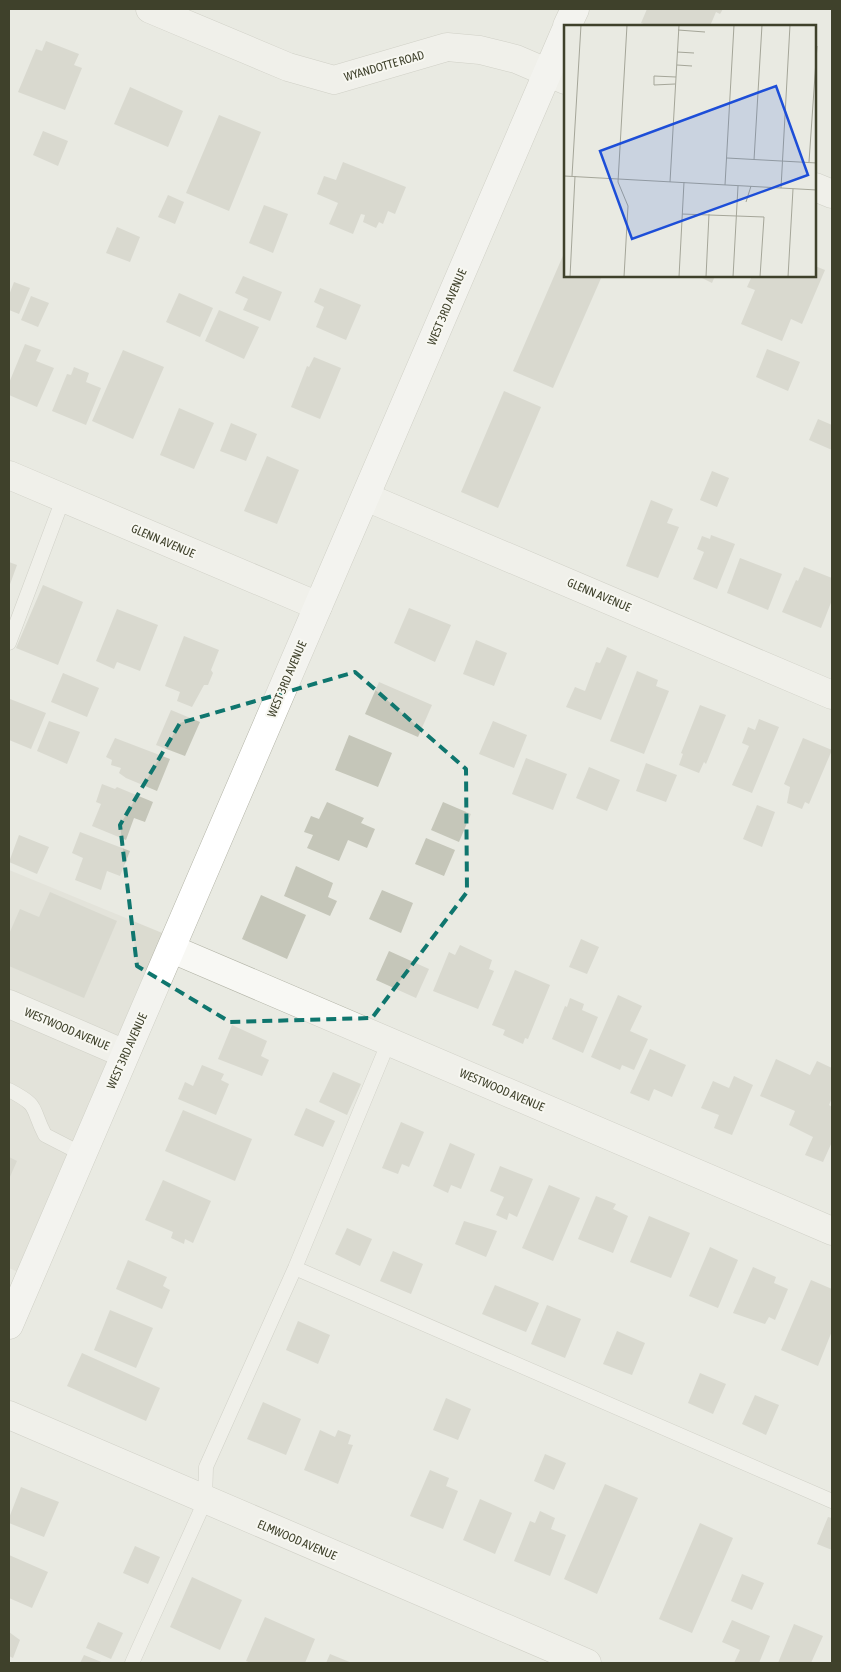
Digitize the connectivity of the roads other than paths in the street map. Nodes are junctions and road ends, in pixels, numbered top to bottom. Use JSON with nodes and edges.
{"nodes":[{"id":1,"x":150,"y":9,"type":"edge"},
{"id":2,"x":575,"y":9,"type":"edge"},
{"id":3,"x":567,"y":25,"type":"edge"},
{"id":4,"x":564,"y":37,"type":"edge"},
{"id":5,"x":556,"y":76,"type":"edge"},
{"id":6,"x":816,"y":187,"type":"edge"},
{"id":7,"x":832,"y":194,"type":"edge"},
{"id":8,"x":9,"y":476,"type":"edge"},
{"id":9,"x":366,"y":496,"type":"junction"},
{"id":10,"x":64,"y":499,"type":"junction"},
{"id":11,"x":318,"y":606,"type":"junction"},
{"id":12,"x":9,"y":644,"type":"edge"},
{"id":13,"x":832,"y":695,"type":"edge"},
{"id":14,"x":172,"y":949,"type":"junction"},
{"id":15,"x":9,"y":1004,"type":"edge"},
{"id":16,"x":388,"y":1041,"type":"junction"},
{"id":17,"x":125,"y":1054,"type":"junction"},
{"id":18,"x":9,"y":1090,"type":"edge"},
{"id":19,"x":82,"y":1154,"type":"junction"},
{"id":20,"x":832,"y":1231,"type":"edge"},
{"id":21,"x":295,"y":1268,"type":"junction"},
{"id":22,"x":9,"y":1325,"type":"edge"},
{"id":23,"x":9,"y":1415,"type":"edge"},
{"id":24,"x":205,"y":1501,"type":"junction"},
{"id":25,"x":832,"y":1501,"type":"edge"},
{"id":26,"x":132,"y":1663,"type":"edge"},
{"id":27,"x":587,"y":1663,"type":"edge"}],
"edges":[{"from":1,"to":5,"type":"street","name":"WYANDOTTE ROAD"},
{"from":2,"to":3,"type":"street"},
{"from":4,"to":5,"type":"street","name":"WEST 3RD AVENUE"},
{"from":5,"to":9,"type":"street","name":"WEST 3RD AVENUE"},
{"from":6,"to":7,"type":"street"},
{"from":8,"to":10,"type":"street","name":"GLENN AVENUE"},
{"from":9,"to":11,"type":"street","name":"WEST 3RD AVENUE"},
{"from":9,"to":13,"type":"street","name":"GLENN AVENUE"},
{"from":10,"to":11,"type":"street","name":"GLENN AVENUE"},
{"from":10,"to":12,"type":"lane"},
{"from":11,"to":14,"type":"street","name":"WEST 3RD AVENUE"},
{"from":14,"to":16,"type":"street","name":"WESTWOOD AVENUE"},
{"from":14,"to":17,"type":"street","name":"WEST 3RD AVENUE"},
{"from":15,"to":17,"type":"street","name":"WESTWOOD AVENUE"},
{"from":16,"to":20,"type":"street","name":"WESTWOOD AVENUE"},
{"from":16,"to":21,"type":"lane"},
{"from":17,"to":19,"type":"street","name":"WEST 3RD AVENUE"},
{"from":18,"to":19,"type":"lane"},
{"from":19,"to":22,"type":"street","name":"WEST 3RD AVENUE"},
{"from":21,"to":24,"type":"lane"},
{"from":21,"to":25,"type":"lane"},
{"from":23,"to":24,"type":"street","name":"ELMWOOD AVENUE"},
{"from":24,"to":26,"type":"lane"},
{"from":24,"to":27,"type":"street","name":"ELMWOOD AVENUE"}]}
